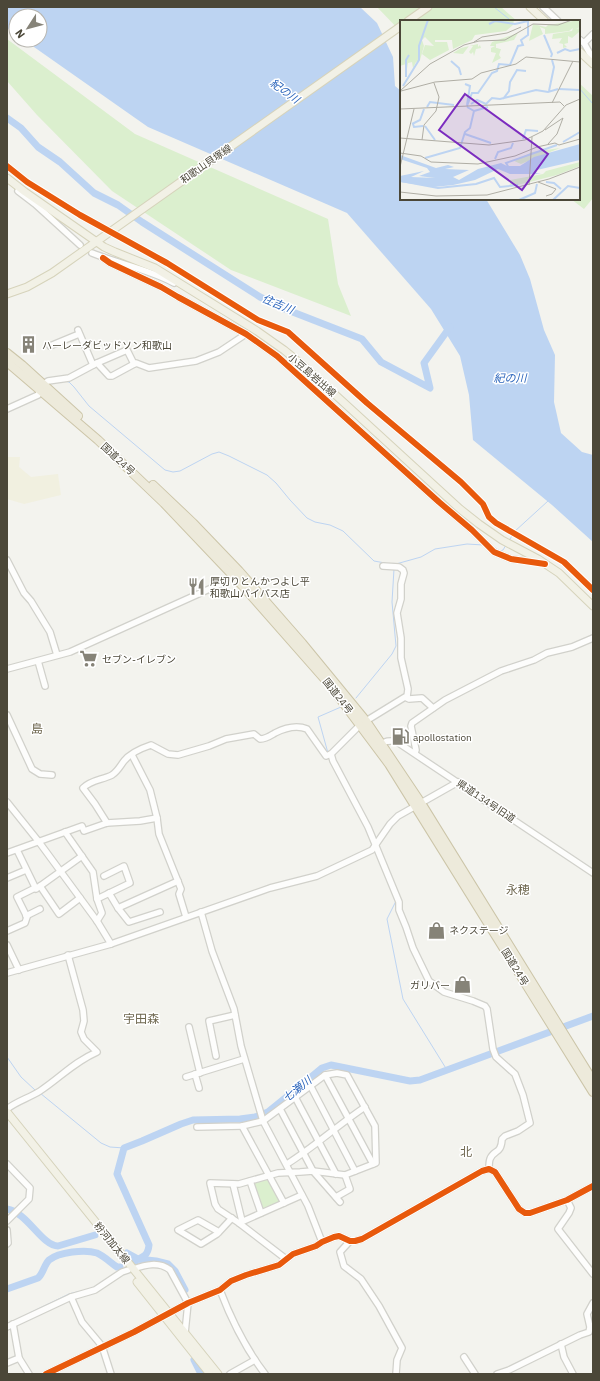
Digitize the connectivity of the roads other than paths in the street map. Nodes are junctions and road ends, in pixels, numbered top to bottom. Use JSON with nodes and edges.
{"nodes":[{"id":1,"x":428,"y":7,"type":"edge"},
{"id":2,"x":530,"y":7,"type":"edge"},
{"id":3,"x":543,"y":7,"type":"edge"},
{"id":4,"x":409,"y":20,"type":"edge"},
{"id":5,"x":544,"y":20,"type":"edge"},
{"id":6,"x":557,"y":20,"type":"edge"},
{"id":7,"x":400,"y":27,"type":"edge"},
{"id":8,"x":593,"y":34,"type":"edge"},
{"id":9,"x":581,"y":41,"type":"edge"},
{"id":10,"x":580,"y":52,"type":"edge"},
{"id":11,"x":593,"y":58,"type":"edge"},
{"id":12,"x":593,"y":64,"type":"edge"},
{"id":13,"x":7,"y":178,"type":"edge"},
{"id":14,"x":7,"y":182,"type":"edge"},
{"id":15,"x":97,"y":242,"type":"junction"},
{"id":16,"x":82,"y":248,"type":"junction"},
{"id":17,"x":92,"y":253,"type":"dead end"},
{"id":18,"x":103,"y":258,"type":"junction"},
{"id":19,"x":7,"y":294,"type":"edge"},
{"id":20,"x":212,"y":302,"type":"junction"},
{"id":21,"x":246,"y":334,"type":"junction"},
{"id":22,"x":50,"y":346,"type":"dead end"},
{"id":23,"x":7,"y":353,"type":"edge"},
{"id":24,"x":7,"y":362,"type":"edge"},
{"id":25,"x":95,"y":364,"type":"junction"},
{"id":26,"x":134,"y":364,"type":"junction"},
{"id":27,"x":42,"y":387,"type":"junction"},
{"id":28,"x":7,"y":409,"type":"edge"},
{"id":29,"x":7,"y":560,"type":"edge"},
{"id":30,"x":545,"y":564,"type":"junction"},
{"id":31,"x":383,"y":566,"type":"dead end"},
{"id":32,"x":236,"y":574,"type":"junction"},
{"id":33,"x":593,"y":606,"type":"edge"},
{"id":34,"x":593,"y":638,"type":"edge"},
{"id":35,"x":57,"y":656,"type":"junction"},
{"id":36,"x":38,"y":661,"type":"junction"},
{"id":37,"x":7,"y":669,"type":"edge"},
{"id":38,"x":45,"y":686,"type":"dead end"},
{"id":39,"x":407,"y":697,"type":"junction"},
{"id":40,"x":433,"y":708,"type":"junction"},
{"id":41,"x":7,"y":714,"type":"edge"},
{"id":42,"x":363,"y":723,"type":"junction"},
{"id":43,"x":379,"y":745,"type":"junction"},
{"id":44,"x":415,"y":753,"type":"junction"},
{"id":45,"x":331,"y":754,"type":"junction"},
{"id":46,"x":132,"y":755,"type":"junction"},
{"id":47,"x":52,"y":775,"type":"dead end"},
{"id":48,"x":458,"y":782,"type":"junction"},
{"id":49,"x":7,"y":802,"type":"edge"},
{"id":50,"x":418,"y":805,"type":"junction"},
{"id":51,"x":157,"y":818,"type":"junction"},
{"id":52,"x":107,"y":823,"type":"junction"},
{"id":53,"x":65,"y":832,"type":"junction"},
{"id":54,"x":39,"y":842,"type":"junction"},
{"id":55,"x":376,"y":847,"type":"junction"},
{"id":56,"x":17,"y":850,"type":"junction"},
{"id":57,"x":7,"y":853,"type":"edge"},
{"id":58,"x":82,"y":856,"type":"junction"},
{"id":59,"x":26,"y":870,"type":"junction"},
{"id":60,"x":60,"y":872,"type":"junction"},
{"id":61,"x":593,"y":873,"type":"edge"},
{"id":62,"x":104,"y":876,"type":"dead end"},
{"id":63,"x":7,"y":878,"type":"edge"},
{"id":64,"x":178,"y":881,"type":"junction"},
{"id":65,"x":38,"y":887,"type":"junction"},
{"id":66,"x":109,"y":893,"type":"junction"},
{"id":67,"x":80,"y":898,"type":"junction"},
{"id":68,"x":97,"y":899,"type":"junction"},
{"id":69,"x":118,"y":908,"type":"junction"},
{"id":70,"x":40,"y":909,"type":"dead end"},
{"id":71,"x":160,"y":912,"type":"dead end"},
{"id":72,"x":201,"y":912,"type":"junction"},
{"id":73,"x":26,"y":916,"type":"junction"},
{"id":74,"x":186,"y":917,"type":"junction"},
{"id":75,"x":97,"y":921,"type":"junction"},
{"id":76,"x":7,"y":931,"type":"edge"},
{"id":77,"x":112,"y":944,"type":"junction"},
{"id":78,"x":7,"y":945,"type":"edge"},
{"id":79,"x":68,"y":955,"type":"junction"},
{"id":80,"x":19,"y":970,"type":"junction"},
{"id":81,"x":7,"y":973,"type":"edge"},
{"id":82,"x":235,"y":1015,"type":"junction"},
{"id":83,"x":189,"y":1027,"type":"dead end"},
{"id":84,"x":562,"y":1036,"type":"junction"},
{"id":85,"x":216,"y":1056,"type":"dead end"},
{"id":86,"x":244,"y":1059,"type":"junction"},
{"id":87,"x":197,"y":1073,"type":"junction"},
{"id":88,"x":326,"y":1075,"type":"junction"},
{"id":89,"x":186,"y":1077,"type":"dead end"},
{"id":90,"x":593,"y":1081,"type":"edge"},
{"id":91,"x":310,"y":1085,"type":"junction"},
{"id":92,"x":199,"y":1088,"type":"dead end"},
{"id":93,"x":593,"y":1092,"type":"edge"},
{"id":94,"x":295,"y":1097,"type":"junction"},
{"id":95,"x":365,"y":1107,"type":"junction"},
{"id":96,"x":280,"y":1109,"type":"junction"},
{"id":97,"x":7,"y":1110,"type":"edge"},
{"id":98,"x":348,"y":1118,"type":"junction"},
{"id":99,"x":7,"y":1119,"type":"edge"},
{"id":100,"x":263,"y":1121,"type":"junction"},
{"id":101,"x":242,"y":1126,"type":"junction"},
{"id":102,"x":197,"y":1127,"type":"dead end"},
{"id":103,"x":333,"y":1129,"type":"junction"},
{"id":104,"x":319,"y":1141,"type":"junction"},
{"id":105,"x":304,"y":1153,"type":"junction"},
{"id":106,"x":7,"y":1164,"type":"edge"},
{"id":107,"x":287,"y":1164,"type":"junction"},
{"id":108,"x":373,"y":1164,"type":"junction"},
{"id":109,"x":489,"y":1169,"type":"junction"},
{"id":110,"x":313,"y":1171,"type":"junction"},
{"id":111,"x":355,"y":1171,"type":"junction"},
{"id":112,"x":291,"y":1173,"type":"junction"},
{"id":113,"x":336,"y":1174,"type":"junction"},
{"id":114,"x":346,"y":1175,"type":"junction"},
{"id":115,"x":270,"y":1176,"type":"junction"},
{"id":116,"x":250,"y":1181,"type":"junction"},
{"id":117,"x":233,"y":1184,"type":"junction"},
{"id":118,"x":593,"y":1186,"type":"edge"},
{"id":119,"x":302,"y":1195,"type":"junction"},
{"id":120,"x":567,"y":1200,"type":"junction"},
{"id":121,"x":284,"y":1203,"type":"junction"},
{"id":122,"x":261,"y":1213,"type":"junction"},
{"id":123,"x":232,"y":1218,"type":"junction"},
{"id":124,"x":7,"y":1221,"type":"edge"},
{"id":125,"x":241,"y":1222,"type":"junction"},
{"id":126,"x":7,"y":1230,"type":"edge"},
{"id":127,"x":219,"y":1232,"type":"junction"},
{"id":128,"x":350,"y":1241,"type":"junction"},
{"id":129,"x":322,"y":1242,"type":"junction"},
{"id":130,"x":7,"y":1244,"type":"edge"},
{"id":131,"x":286,"y":1259,"type":"junction"},
{"id":132,"x":130,"y":1269,"type":"junction"},
{"id":133,"x":593,"y":1274,"type":"edge"},
{"id":134,"x":220,"y":1290,"type":"junction"},
{"id":135,"x":71,"y":1297,"type":"junction"},
{"id":136,"x":188,"y":1303,"type":"junction"},
{"id":137,"x":593,"y":1303,"type":"edge"},
{"id":138,"x":167,"y":1315,"type":"junction"},
{"id":139,"x":13,"y":1324,"type":"junction"},
{"id":140,"x":7,"y":1327,"type":"edge"},
{"id":141,"x":185,"y":1333,"type":"junction"},
{"id":142,"x":561,"y":1344,"type":"junction"},
{"id":143,"x":102,"y":1346,"type":"junction"},
{"id":144,"x":464,"y":1357,"type":"dead end"},
{"id":145,"x":19,"y":1358,"type":"junction"},
{"id":146,"x":255,"y":1360,"type":"junction"},
{"id":147,"x":7,"y":1363,"type":"edge"},
{"id":148,"x":510,"y":1372,"type":"edge"},
{"id":149,"x":28,"y":1374,"type":"edge"},
{"id":150,"x":46,"y":1374,"type":"edge"},
{"id":151,"x":111,"y":1374,"type":"edge"},
{"id":152,"x":210,"y":1374,"type":"edge"},
{"id":153,"x":218,"y":1374,"type":"edge"},
{"id":154,"x":230,"y":1374,"type":"edge"},
{"id":155,"x":265,"y":1374,"type":"edge"},
{"id":156,"x":396,"y":1374,"type":"edge"},
{"id":157,"x":474,"y":1374,"type":"edge"},
{"id":158,"x":497,"y":1374,"type":"edge"},
{"id":159,"x":573,"y":1374,"type":"edge"}],
"edges":[{"from":1,"to":4,"type":"main road"},
{"from":2,"to":5,"type":"main road"},
{"from":3,"to":6,"type":"street"},
{"from":7,"to":15,"type":"main road","name":"和歌山貝塚線"},
{"from":8,"to":9,"type":"street"},
{"from":9,"to":11,"type":"street"},
{"from":10,"to":12,"type":"main road"},
{"from":13,"to":15,"type":"main road","name":"小豆島岩出線"},
{"from":14,"to":16,"type":"street"},
{"from":15,"to":16,"type":"main road","name":"和歌山貝塚線"},
{"from":15,"to":20,"type":"main road","name":"小豆島岩出線"},
{"from":16,"to":19,"type":"main road","name":"和歌山貝塚線"},
{"from":17,"to":18,"type":"street"},
{"from":18,"to":20,"type":"street"},
{"from":18,"to":21,"type":"street"},
{"from":20,"to":30,"type":"main road","name":"小豆島岩出線"},
{"from":21,"to":26,"type":"street"},
{"from":21,"to":30,"type":"street"},
{"from":22,"to":25,"type":"street"},
{"from":23,"to":27,"type":"highway","name":"国道24号"},
{"from":24,"to":27,"type":"highway","name":"国道24号"},
{"from":25,"to":26,"type":"street"},
{"from":25,"to":26,"type":"street"},
{"from":25,"to":27,"type":"street"},
{"from":27,"to":28,"type":"street"},
{"from":27,"to":32,"type":"highway","name":"国道24号"},
{"from":29,"to":35,"type":"street"},
{"from":30,"to":33,"type":"main road","name":"小豆島岩出線"},
{"from":31,"to":39,"type":"street"},
{"from":32,"to":35,"type":"street"},
{"from":32,"to":42,"type":"highway","name":"国道24号"},
{"from":34,"to":40,"type":"street"},
{"from":35,"to":36,"type":"street"},
{"from":36,"to":37,"type":"street"},
{"from":36,"to":38,"type":"street"},
{"from":39,"to":40,"type":"street"},
{"from":39,"to":42,"type":"street"},
{"from":40,"to":44,"type":"street"},
{"from":41,"to":47,"type":"street"},
{"from":42,"to":43,"type":"highway","name":"国道24号"},
{"from":42,"to":45,"type":"street"},
{"from":43,"to":44,"type":"street","name":"県道134号旧道"},
{"from":43,"to":50,"type":"highway","name":"国道24号"},
{"from":44,"to":48,"type":"street","name":"県道134号旧道"},
{"from":45,"to":46,"type":"street"},
{"from":45,"to":55,"type":"street"},
{"from":46,"to":51,"type":"street"},
{"from":46,"to":52,"type":"street"},
{"from":48,"to":50,"type":"street"},
{"from":48,"to":61,"type":"street","name":"県道134号旧道"},
{"from":49,"to":54,"type":"street"},
{"from":50,"to":55,"type":"street"},
{"from":50,"to":84,"type":"highway","name":"国道24号"},
{"from":51,"to":52,"type":"street"},
{"from":51,"to":64,"type":"street"},
{"from":52,"to":53,"type":"street"},
{"from":53,"to":54,"type":"street"},
{"from":53,"to":58,"type":"street"},
{"from":54,"to":56,"type":"street"},
{"from":54,"to":60,"type":"street"},
{"from":55,"to":72,"type":"street"},
{"from":55,"to":109,"type":"street"},
{"from":56,"to":57,"type":"street"},
{"from":56,"to":59,"type":"street"},
{"from":58,"to":60,"type":"street"},
{"from":58,"to":68,"type":"street"},
{"from":59,"to":63,"type":"street"},
{"from":59,"to":65,"type":"street"},
{"from":60,"to":65,"type":"street"},
{"from":60,"to":67,"type":"street"},
{"from":62,"to":66,"type":"street"},
{"from":64,"to":69,"type":"street"},
{"from":64,"to":74,"type":"street"},
{"from":65,"to":67,"type":"street"},
{"from":65,"to":73,"type":"street"},
{"from":66,"to":68,"type":"street"},
{"from":66,"to":69,"type":"street"},
{"from":67,"to":75,"type":"street"},
{"from":68,"to":75,"type":"street"},
{"from":69,"to":71,"type":"street"},
{"from":70,"to":73,"type":"street"},
{"from":72,"to":74,"type":"street"},
{"from":72,"to":82,"type":"street"},
{"from":73,"to":76,"type":"street"},
{"from":74,"to":77,"type":"street"},
{"from":75,"to":77,"type":"street"},
{"from":77,"to":79,"type":"street"},
{"from":78,"to":80,"type":"street"},
{"from":79,"to":80,"type":"street"},
{"from":79,"to":97,"type":"street"},
{"from":80,"to":81,"type":"street"},
{"from":82,"to":85,"type":"street"},
{"from":82,"to":86,"type":"street"},
{"from":83,"to":87,"type":"street"},
{"from":84,"to":90,"type":"highway","name":"国道24号"},
{"from":84,"to":93,"type":"highway","name":"国道24号"},
{"from":86,"to":87,"type":"street"},
{"from":86,"to":100,"type":"street"},
{"from":87,"to":89,"type":"street"},
{"from":87,"to":92,"type":"street"},
{"from":88,"to":91,"type":"street"},
{"from":88,"to":95,"type":"street"},
{"from":88,"to":98,"type":"street"},
{"from":91,"to":94,"type":"street"},
{"from":91,"to":103,"type":"street"},
{"from":94,"to":96,"type":"street"},
{"from":94,"to":104,"type":"street"},
{"from":95,"to":98,"type":"street"},
{"from":95,"to":108,"type":"street"},
{"from":96,"to":100,"type":"street"},
{"from":96,"to":105,"type":"street"},
{"from":97,"to":132,"type":"main road","name":"粉河加太線"},
{"from":98,"to":103,"type":"street"},
{"from":98,"to":108,"type":"street"},
{"from":99,"to":132,"type":"main road","name":"粉河加太線"},
{"from":100,"to":101,"type":"street"},
{"from":100,"to":107,"type":"street"},
{"from":101,"to":102,"type":"street"},
{"from":101,"to":115,"type":"street"},
{"from":103,"to":104,"type":"street"},
{"from":103,"to":111,"type":"street"},
{"from":104,"to":105,"type":"street"},
{"from":104,"to":113,"type":"street"},
{"from":105,"to":107,"type":"street"},
{"from":105,"to":110,"type":"street"},
{"from":106,"to":124,"type":"street"},
{"from":107,"to":112,"type":"street"},
{"from":108,"to":111,"type":"street"},
{"from":109,"to":120,"type":"street"},
{"from":109,"to":128,"type":"street"},
{"from":110,"to":112,"type":"street"},
{"from":110,"to":113,"type":"street"},
{"from":110,"to":114,"type":"street"},
{"from":111,"to":114,"type":"street"},
{"from":112,"to":115,"type":"street"},
{"from":112,"to":119,"type":"street"},
{"from":113,"to":114,"type":"street"},
{"from":115,"to":116,"type":"street"},
{"from":115,"to":121,"type":"street"},
{"from":116,"to":117,"type":"street"},
{"from":116,"to":122,"type":"street"},
{"from":117,"to":123,"type":"street"},
{"from":117,"to":125,"type":"street"},
{"from":118,"to":120,"type":"street"},
{"from":119,"to":121,"type":"street"},
{"from":119,"to":129,"type":"street"},
{"from":120,"to":133,"type":"street"},
{"from":121,"to":122,"type":"street"},
{"from":122,"to":125,"type":"street"},
{"from":123,"to":125,"type":"street"},
{"from":123,"to":127,"type":"street"},
{"from":125,"to":131,"type":"street"},
{"from":126,"to":130,"type":"street"},
{"from":127,"to":127,"type":"street"},
{"from":128,"to":129,"type":"street"},
{"from":128,"to":156,"type":"street"},
{"from":129,"to":131,"type":"street"},
{"from":131,"to":134,"type":"street"},
{"from":132,"to":135,"type":"street"},
{"from":132,"to":136,"type":"street"},
{"from":132,"to":138,"type":"main road","name":"粉河加太線"},
{"from":134,"to":136,"type":"street"},
{"from":134,"to":146,"type":"street"},
{"from":135,"to":139,"type":"street"},
{"from":135,"to":143,"type":"street"},
{"from":136,"to":138,"type":"street"},
{"from":136,"to":141,"type":"street"},
{"from":137,"to":142,"type":"street"},
{"from":138,"to":141,"type":"main road","name":"粉河加太線"},
{"from":138,"to":143,"type":"street"},
{"from":138,"to":152,"type":"main road","name":"粉河加太線"},
{"from":139,"to":140,"type":"street"},
{"from":139,"to":145,"type":"street"},
{"from":141,"to":153,"type":"main road","name":"粉河加太線"},
{"from":142,"to":148,"type":"street"},
{"from":142,"to":159,"type":"street"},
{"from":143,"to":150,"type":"street"},
{"from":143,"to":151,"type":"street"},
{"from":144,"to":157,"type":"street"},
{"from":145,"to":147,"type":"street"},
{"from":145,"to":149,"type":"street"},
{"from":146,"to":154,"type":"street"},
{"from":146,"to":155,"type":"street"},
{"from":148,"to":158,"type":"street"}]}
